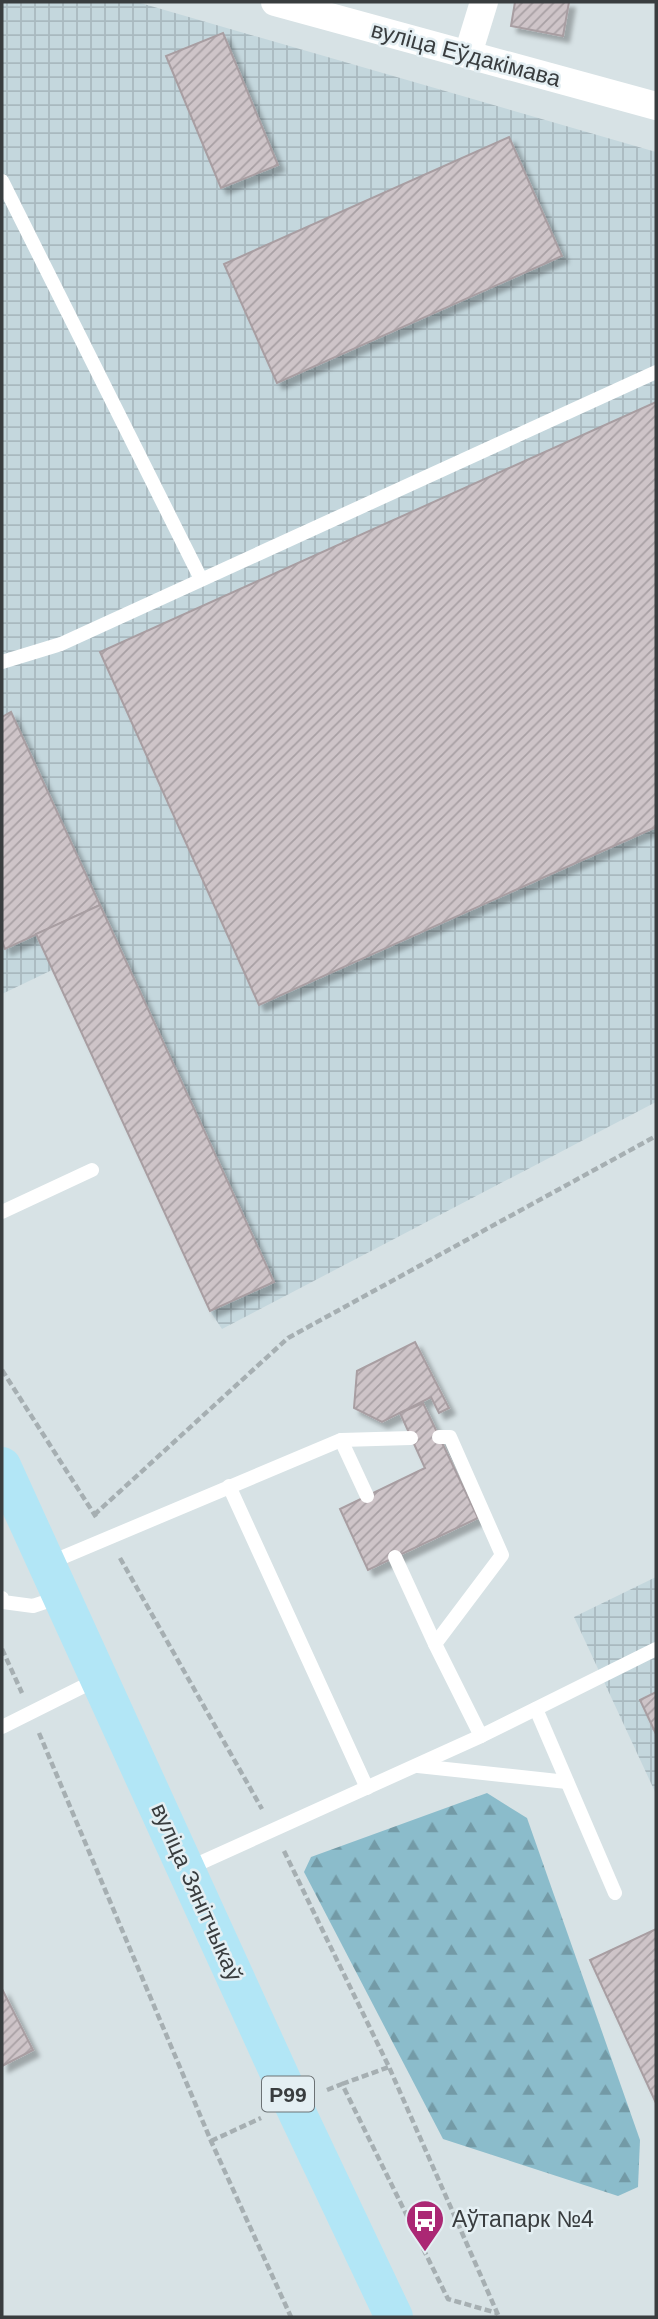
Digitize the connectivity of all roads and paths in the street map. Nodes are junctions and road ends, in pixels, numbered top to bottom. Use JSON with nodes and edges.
{"nodes":[{"id":1,"x":275,"y":2,"type":"edge"},
{"id":2,"x":484,"y":2,"type":"edge"},
{"id":3,"x":468,"y":54,"type":"junction"},
{"id":4,"x":656,"y":106,"type":"edge"},
{"id":5,"x":2,"y":181,"type":"edge"},
{"id":6,"x":656,"y":372,"type":"edge"},
{"id":7,"x":201,"y":579,"type":"junction"},
{"id":8,"x":2,"y":662,"type":"edge"},
{"id":9,"x":656,"y":1136,"type":"edge"},
{"id":10,"x":92,"y":1170,"type":"dead end"},
{"id":11,"x":2,"y":1212,"type":"edge"},
{"id":12,"x":439,"y":1437,"type":"dead end"},
{"id":13,"x":411,"y":1438,"type":"dead end"},
{"id":14,"x":341,"y":1440,"type":"junction"},
{"id":15,"x":2,"y":1466,"type":"edge"},
{"id":16,"x":229,"y":1486,"type":"junction"},
{"id":17,"x":367,"y":1496,"type":"dead end"},
{"id":18,"x":94,"y":1515,"type":"dead end"},
{"id":19,"x":395,"y":1557,"type":"dead end"},
{"id":20,"x":54,"y":1581,"type":"junction"},
{"id":21,"x":2,"y":1598,"type":"edge"},
{"id":22,"x":435,"y":1644,"type":"junction"},
{"id":23,"x":2,"y":1649,"type":"edge"},
{"id":24,"x":656,"y":1649,"type":"edge"},
{"id":25,"x":99,"y":1678,"type":"junction"},
{"id":26,"x":536,"y":1709,"type":"junction"},
{"id":27,"x":30,"y":1711,"type":"junction"},
{"id":28,"x":2,"y":1727,"type":"edge"},
{"id":29,"x":481,"y":1737,"type":"junction"},
{"id":30,"x":417,"y":1765,"type":"junction"},
{"id":31,"x":567,"y":1782,"type":"junction"},
{"id":32,"x":367,"y":1788,"type":"junction"},
{"id":33,"x":187,"y":1869,"type":"junction"},
{"id":34,"x":615,"y":1893,"type":"dead end"},
{"id":35,"x":389,"y":2067,"type":"dead end"},
{"id":36,"x":342,"y":2084,"type":"dead end"},
{"id":37,"x":292,"y":2317,"type":"edge"},
{"id":38,"x":394,"y":2317,"type":"edge"}],
"edges":[{"from":1,"to":3,"type":"street","name":"вуліца Еўдакімава"},
{"from":2,"to":3,"type":"street"},
{"from":3,"to":4,"type":"street","name":"вуліца Еўдакімава"},
{"from":5,"to":7,"type":"lane"},
{"from":6,"to":7,"type":"lane"},
{"from":7,"to":8,"type":"lane"},
{"from":9,"to":18,"type":"path"},
{"from":10,"to":11,"type":"lane"},
{"from":12,"to":22,"type":"lane"},
{"from":13,"to":14,"type":"lane"},
{"from":14,"to":16,"type":"lane"},
{"from":14,"to":17,"type":"lane"},
{"from":15,"to":20,"type":"main road","name":"вуліца Зянітчыкаў","number":"Р99"},
{"from":16,"to":20,"type":"lane"},
{"from":16,"to":32,"type":"lane"},
{"from":19,"to":22,"type":"lane"},
{"from":20,"to":21,"type":"lane"},
{"from":20,"to":25,"type":"main road","name":"вуліца Зянітчыкаў","number":"Р99"},
{"from":22,"to":29,"type":"lane"},
{"from":23,"to":27,"type":"path"},
{"from":24,"to":26,"type":"lane"},
{"from":25,"to":27,"type":"lane"},
{"from":25,"to":33,"type":"main road","name":"вуліца Зянітчыкаў","number":"Р99"},
{"from":26,"to":29,"type":"lane"},
{"from":26,"to":31,"type":"lane"},
{"from":27,"to":28,"type":"lane"},
{"from":27,"to":37,"type":"path"},
{"from":29,"to":30,"type":"lane"},
{"from":30,"to":31,"type":"lane"},
{"from":30,"to":32,"type":"lane"},
{"from":31,"to":34,"type":"lane"},
{"from":32,"to":33,"type":"lane"},
{"from":33,"to":38,"type":"main road","name":"вуліца Зянітчыкаў","number":"Р99"},
{"from":35,"to":36,"type":"path"}]}
